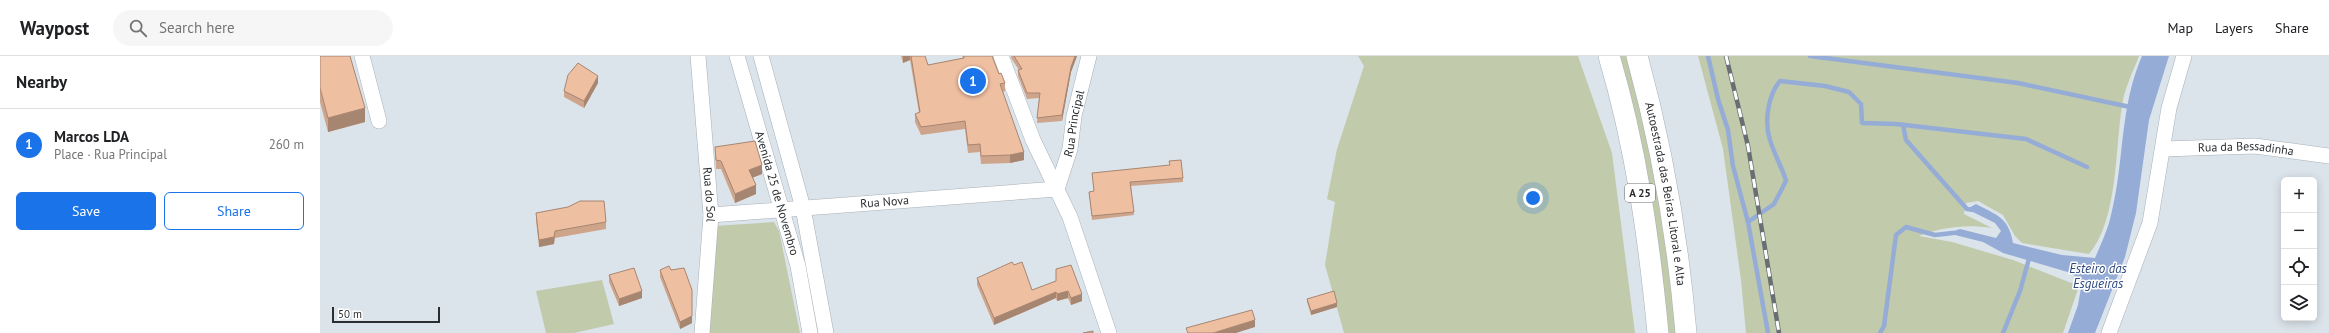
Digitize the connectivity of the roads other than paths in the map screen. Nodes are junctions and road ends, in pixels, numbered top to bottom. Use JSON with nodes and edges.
{"nodes":[{"id":1,"x":362,"y":56,"type":"edge"},
{"id":2,"x":698,"y":56,"type":"edge"},
{"id":3,"x":737,"y":56,"type":"edge"},
{"id":4,"x":761,"y":56,"type":"edge"},
{"id":5,"x":1001,"y":56,"type":"edge"},
{"id":6,"x":1089,"y":56,"type":"edge"},
{"id":7,"x":1609,"y":56,"type":"edge"},
{"id":8,"x":1637,"y":56,"type":"edge"},
{"id":9,"x":2184,"y":56,"type":"edge"},
{"id":10,"x":379,"y":121,"type":"dead end"},
{"id":11,"x":2163,"y":149,"type":"junction"},
{"id":12,"x":2329,"y":156,"type":"edge"},
{"id":13,"x":1057,"y":189,"type":"junction"},
{"id":14,"x":803,"y":208,"type":"junction"},
{"id":15,"x":783,"y":210,"type":"junction"},
{"id":16,"x":711,"y":215,"type":"junction"},
{"id":17,"x":702,"y":333,"type":"edge"},
{"id":18,"x":810,"y":333,"type":"edge"},
{"id":19,"x":826,"y":333,"type":"edge"},
{"id":20,"x":1109,"y":333,"type":"edge"},
{"id":21,"x":1658,"y":333,"type":"edge"},
{"id":22,"x":1686,"y":333,"type":"edge"},
{"id":23,"x":2109,"y":333,"type":"edge"}],
"edges":[{"from":1,"to":10,"type":"street"},
{"from":2,"to":16,"type":"street","name":"Rua do Sol"},
{"from":3,"to":15,"type":"street","name":"Avenida 25 de Novembro"},
{"from":4,"to":14,"type":"street","name":"Avenida 25 de Novembro"},
{"from":5,"to":13,"type":"street"},
{"from":6,"to":13,"type":"street","name":"Rua Principal"},
{"from":7,"to":21,"type":"highway","name":"Autoestrada das Beiras Litoral e Alta","number":"A 25"},
{"from":8,"to":22,"type":"highway","name":"Autoestrada das Beiras Litoral e Alta","number":"A 25"},
{"from":9,"to":11,"type":"street"},
{"from":11,"to":12,"type":"street","name":"Rua da Bessadinha"},
{"from":11,"to":23,"type":"street"},
{"from":13,"to":14,"type":"street","name":"Rua Nova"},
{"from":13,"to":20,"type":"street"},
{"from":14,"to":15,"type":"street","name":"Rua Nova"},
{"from":14,"to":19,"type":"street","name":"Avenida 25 de Novembro"},
{"from":15,"to":16,"type":"street","name":"Rua Nova"},
{"from":15,"to":18,"type":"street","name":"Avenida 25 de Novembro"},
{"from":16,"to":17,"type":"street","name":"Rua do Sol"}]}
